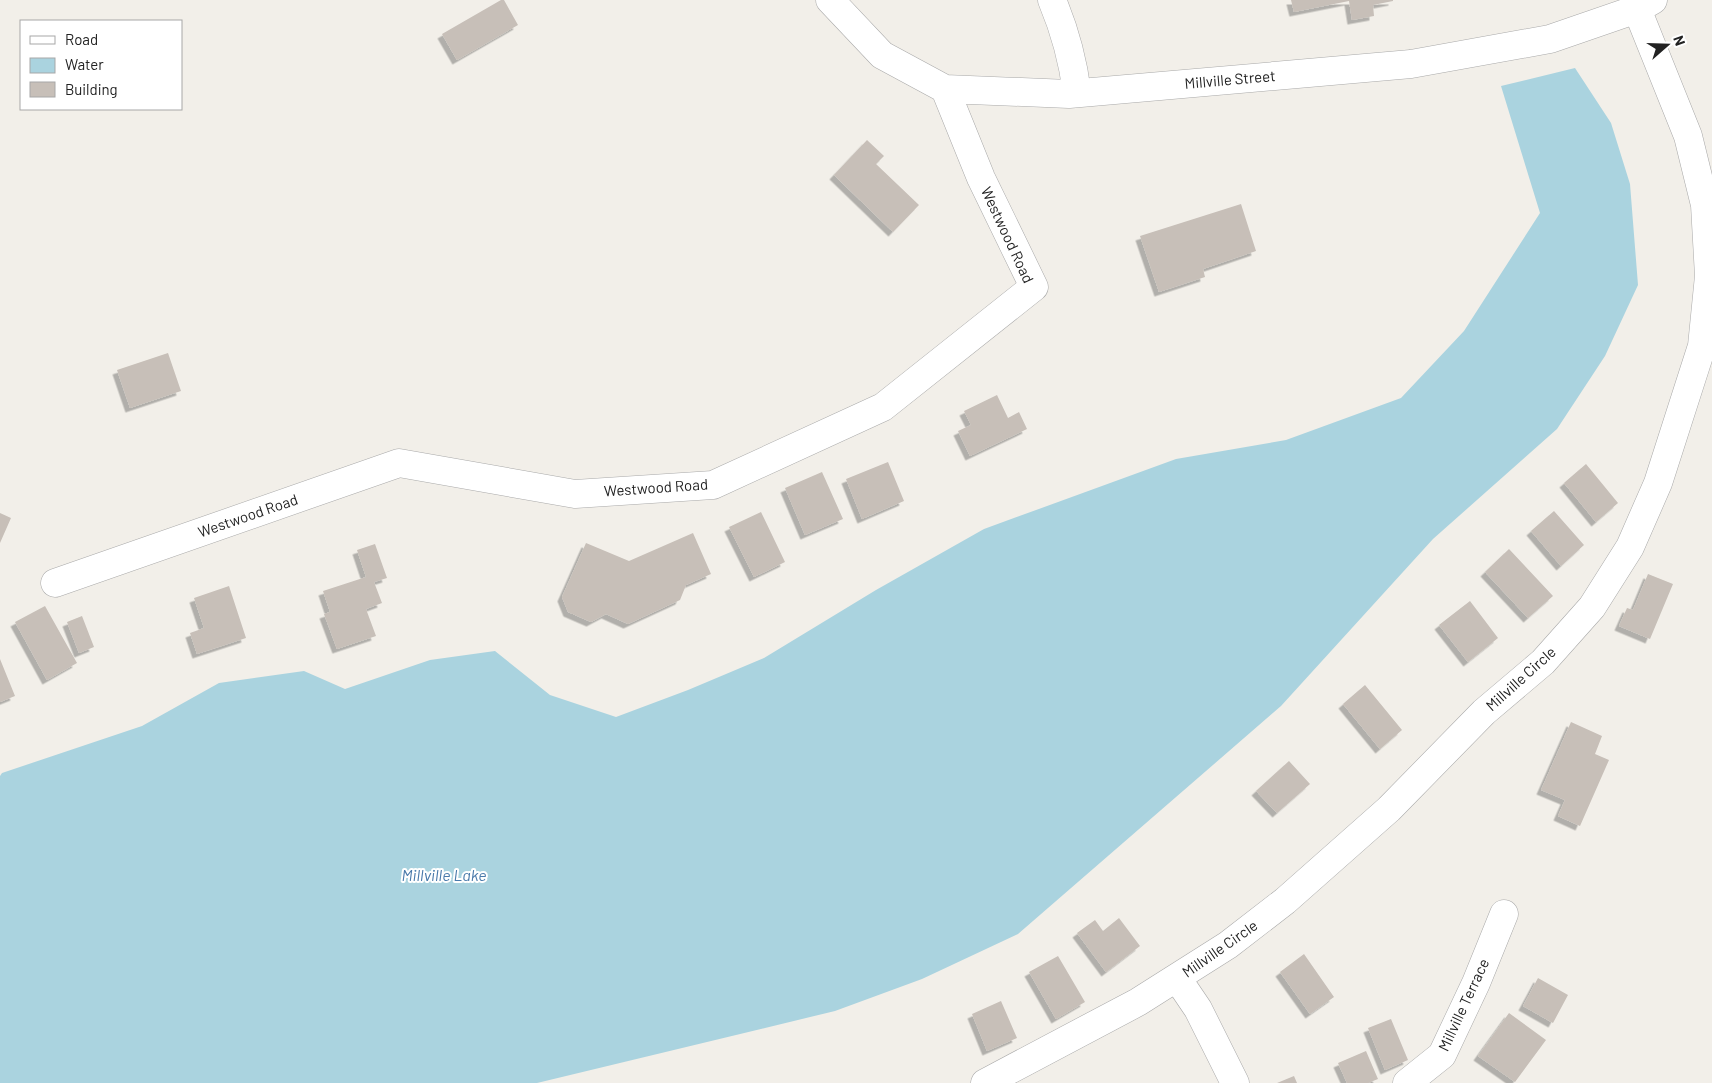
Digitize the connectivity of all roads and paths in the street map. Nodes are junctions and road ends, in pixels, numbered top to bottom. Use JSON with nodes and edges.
{"nodes":[{"id":1,"x":830,"y":0,"type":"edge"},
{"id":2,"x":1052,"y":0,"type":"edge"},
{"id":3,"x":1645,"y":5,"type":"edge"},
{"id":4,"x":945,"y":89,"type":"junction"},
{"id":5,"x":1077,"y":93,"type":"junction"},
{"id":6,"x":55,"y":583,"type":"dead end"},
{"id":7,"x":1504,"y":914,"type":"dead end"},
{"id":8,"x":1177,"y":978,"type":"junction"},
{"id":9,"x":985,"y":1083,"type":"edge"},
{"id":10,"x":1235,"y":1083,"type":"edge"},
{"id":11,"x":1407,"y":1083,"type":"edge"}],
"edges":[{"from":1,"to":4,"type":"street","name":"Millville Street"},
{"from":2,"to":5,"type":"street"},
{"from":3,"to":5,"type":"street","name":"Millville Street"},
{"from":3,"to":8,"type":"street","name":"Millville Circle"},
{"from":4,"to":5,"type":"street","name":"Millville Street"},
{"from":4,"to":6,"type":"street","name":"Westwood Road"},
{"from":7,"to":11,"type":"street","name":"Millville Terrace"},
{"from":8,"to":9,"type":"street","name":"Millville Circle"},
{"from":8,"to":10,"type":"street"}]}
